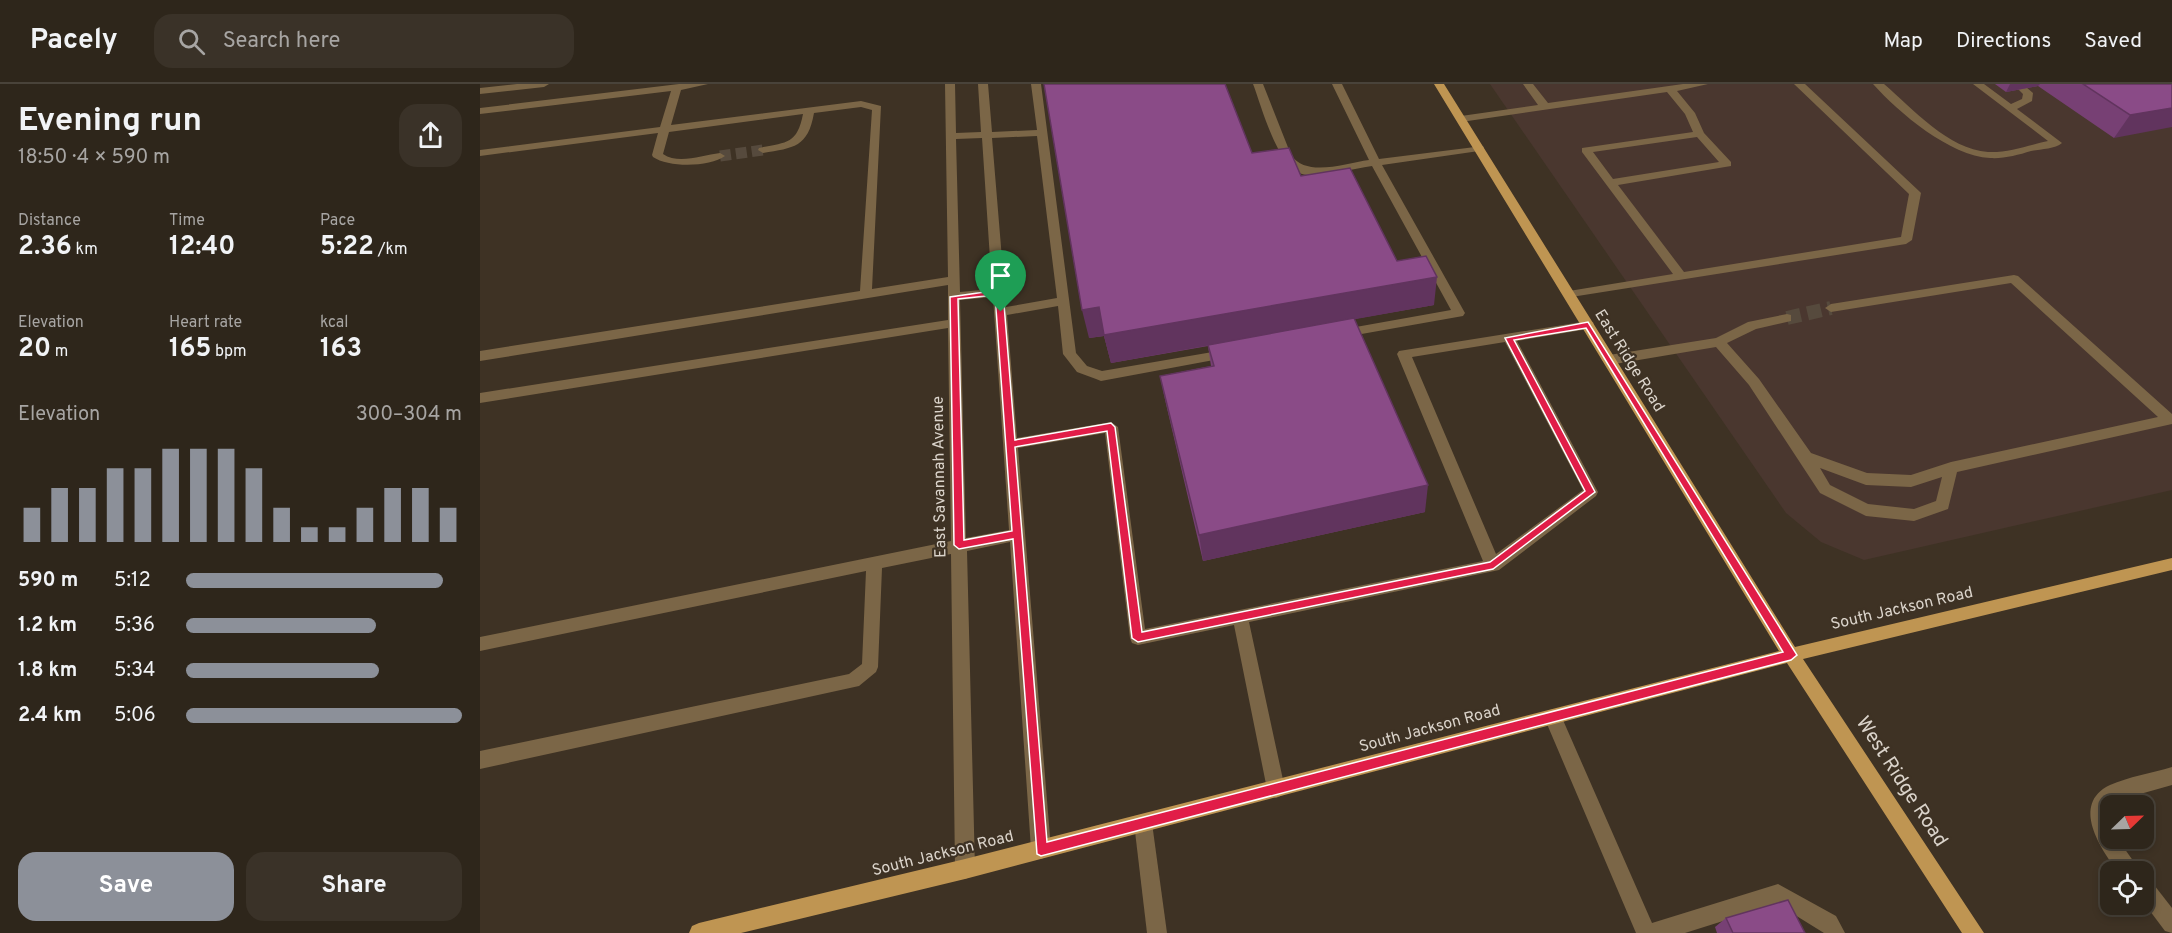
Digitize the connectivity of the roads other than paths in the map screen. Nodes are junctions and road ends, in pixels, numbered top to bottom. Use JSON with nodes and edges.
{"nodes":[{"id":1,"x":544,"y":84,"type":"edge"},
{"id":2,"x":617,"y":84,"type":"edge"},
{"id":3,"x":703,"y":84,"type":"edge"},
{"id":4,"x":950,"y":84,"type":"edge"},
{"id":5,"x":983,"y":84,"type":"edge"},
{"id":6,"x":1036,"y":84,"type":"edge"},
{"id":7,"x":1258,"y":84,"type":"edge"},
{"id":8,"x":1337,"y":84,"type":"edge"},
{"id":9,"x":1439,"y":84,"type":"edge"},
{"id":10,"x":1528,"y":84,"type":"edge"},
{"id":11,"x":1703,"y":84,"type":"edge"},
{"id":12,"x":1799,"y":84,"type":"edge"},
{"id":13,"x":1878,"y":84,"type":"edge"},
{"id":14,"x":1978,"y":84,"type":"edge"},
{"id":15,"x":677,"y":87,"type":"junction"},
{"id":16,"x":2023,"y":88,"type":"dead end"},
{"id":17,"x":1670,"y":89,"type":"junction"},
{"id":18,"x":480,"y":92,"type":"edge"},
{"id":19,"x":611,"y":95,"type":"junction"},
{"id":20,"x":1545,"y":107,"type":"junction"},
{"id":21,"x":2010,"y":108,"type":"junction"},
{"id":22,"x":480,"y":111,"type":"edge"},
{"id":23,"x":809,"y":111,"type":"junction"},
{"id":24,"x":1461,"y":119,"type":"junction"},
{"id":25,"x":664,"y":130,"type":"junction"},
{"id":26,"x":987,"y":133,"type":"junction"},
{"id":27,"x":1042,"y":133,"type":"junction"},
{"id":28,"x":1699,"y":134,"type":"junction"},
{"id":29,"x":951,"y":136,"type":"junction"},
{"id":30,"x":1479,"y":148,"type":"junction"},
{"id":31,"x":763,"y":150,"type":"tunnel mouth"},
{"id":32,"x":480,"y":153,"type":"edge"},
{"id":33,"x":720,"y":156,"type":"tunnel mouth"},
{"id":34,"x":1376,"y":163,"type":"junction"},
{"id":35,"x":1610,"y":183,"type":"junction"},
{"id":36,"x":1680,"y":277,"type":"junction"},
{"id":37,"x":954,"y":280,"type":"junction"},
{"id":38,"x":999,"y":292,"type":"junction"},
{"id":39,"x":866,"y":294,"type":"junction"},
{"id":40,"x":1569,"y":295,"type":"junction"},
{"id":41,"x":954,"y":297,"type":"junction"},
{"id":42,"x":1064,"y":301,"type":"junction"},
{"id":43,"x":1831,"y":308,"type":"tunnel mouth"},
{"id":44,"x":1001,"y":312,"type":"junction"},
{"id":45,"x":1788,"y":318,"type":"tunnel mouth"},
{"id":46,"x":954,"y":323,"type":"junction"},
{"id":47,"x":1588,"y":325,"type":"junction"},
{"id":48,"x":1320,"y":337,"type":"edge"},
{"id":49,"x":1509,"y":338,"type":"junction"},
{"id":50,"x":1719,"y":342,"type":"junction"},
{"id":51,"x":1240,"y":351,"type":"edge"},
{"id":52,"x":480,"y":356,"type":"edge"},
{"id":53,"x":1609,"y":360,"type":"junction"},
{"id":54,"x":480,"y":398,"type":"edge"},
{"id":55,"x":2171,"y":421,"type":"edge"},
{"id":56,"x":1011,"y":444,"type":"junction"},
{"id":57,"x":1806,"y":457,"type":"junction"},
{"id":58,"x":1951,"y":468,"type":"junction"},
{"id":59,"x":1018,"y":534,"type":"junction"},
{"id":60,"x":959,"y":545,"type":"junction"},
{"id":61,"x":874,"y":563,"type":"junction"},
{"id":62,"x":2172,"y":564,"type":"edge"},
{"id":63,"x":1493,"y":565,"type":"junction"},
{"id":64,"x":1240,"y":616,"type":"junction"},
{"id":65,"x":480,"y":644,"type":"edge"},
{"id":66,"x":1791,"y":655,"type":"junction"},
{"id":67,"x":1553,"y":717,"type":"junction"},
{"id":68,"x":480,"y":760,"type":"edge"},
{"id":69,"x":2172,"y":776,"type":"edge"},
{"id":70,"x":1276,"y":789,"type":"junction"},
{"id":71,"x":1143,"y":823,"type":"junction"},
{"id":72,"x":1041,"y":849,"type":"junction"},
{"id":73,"x":2123,"y":861,"type":"edge"},
{"id":74,"x":966,"y":869,"type":"junction"},
{"id":75,"x":2154,"y":901,"type":"edge"},
{"id":76,"x":2172,"y":924,"type":"edge"},
{"id":77,"x":699,"y":933,"type":"edge"},
{"id":78,"x":1157,"y":933,"type":"edge"},
{"id":79,"x":1646,"y":933,"type":"edge"},
{"id":80,"x":1653,"y":933,"type":"edge"},
{"id":81,"x":1835,"y":933,"type":"edge"},
{"id":82,"x":1974,"y":933,"type":"edge"}],
"edges":[{"from":1,"to":18,"type":"street"},
{"from":2,"to":19,"type":"street"},
{"from":3,"to":15,"type":"street"},
{"from":4,"to":29,"type":"street","name":"East Savannah Avenue"},
{"from":5,"to":26,"type":"street"},
{"from":6,"to":27,"type":"street"},
{"from":7,"to":34,"type":"street"},
{"from":8,"to":34,"type":"street"},
{"from":9,"to":24,"type":"main road","name":"East Ridge Road"},
{"from":10,"to":20,"type":"street"},
{"from":11,"to":17,"type":"street"},
{"from":12,"to":36,"type":"street"},
{"from":13,"to":21,"type":"street"},
{"from":14,"to":21,"type":"street"},
{"from":15,"to":19,"type":"street"},
{"from":15,"to":25,"type":"street"},
{"from":16,"to":21,"type":"street"},
{"from":17,"to":20,"type":"street"},
{"from":17,"to":28,"type":"street"},
{"from":19,"to":22,"type":"street"},
{"from":20,"to":24,"type":"street"},
{"from":23,"to":25,"type":"street"},
{"from":23,"to":31,"type":"street"},
{"from":23,"to":39,"type":"street"},
{"from":24,"to":30,"type":"main road","name":"East Ridge Road"},
{"from":25,"to":32,"type":"street"},
{"from":25,"to":33,"type":"street"},
{"from":26,"to":27,"type":"street"},
{"from":26,"to":29,"type":"street"},
{"from":26,"to":38,"type":"street"},
{"from":27,"to":42,"type":"street"},
{"from":28,"to":35,"type":"street"},
{"from":28,"to":35,"type":"street"},
{"from":29,"to":37,"type":"street","name":"East Savannah Avenue"},
{"from":30,"to":34,"type":"street"},
{"from":30,"to":40,"type":"main road","name":"East Ridge Road"},
{"from":34,"to":48,"type":"street"},
{"from":35,"to":36,"type":"street"},
{"from":36,"to":40,"type":"street"},
{"from":37,"to":39,"type":"street"},
{"from":37,"to":41,"type":"street","name":"East Savannah Avenue"},
{"from":38,"to":41,"type":"street"},
{"from":38,"to":44,"type":"street"},
{"from":39,"to":52,"type":"street"},
{"from":40,"to":47,"type":"main road","name":"East Ridge Road"},
{"from":41,"to":46,"type":"street","name":"East Savannah Avenue"},
{"from":42,"to":44,"type":"street"},
{"from":42,"to":51,"type":"street"},
{"from":43,"to":55,"type":"street"},
{"from":44,"to":56,"type":"street"},
{"from":45,"to":50,"type":"street"},
{"from":46,"to":54,"type":"street"},
{"from":46,"to":60,"type":"street","name":"East Savannah Avenue"},
{"from":47,"to":49,"type":"street"},
{"from":47,"to":53,"type":"main road","name":"East Ridge Road"},
{"from":49,"to":63,"type":"street"},
{"from":49,"to":63,"type":"street"},
{"from":50,"to":53,"type":"street"},
{"from":50,"to":57,"type":"street"},
{"from":53,"to":66,"type":"main road","name":"East Ridge Road"},
{"from":55,"to":58,"type":"street"},
{"from":56,"to":59,"type":"street"},
{"from":56,"to":64,"type":"street"},
{"from":57,"to":58,"type":"street"},
{"from":57,"to":58,"type":"street"},
{"from":59,"to":60,"type":"street"},
{"from":59,"to":72,"type":"street"},
{"from":60,"to":61,"type":"street"},
{"from":60,"to":74,"type":"street","name":"East Savannah Avenue"},
{"from":61,"to":65,"type":"street"},
{"from":61,"to":68,"type":"street"},
{"from":62,"to":66,"type":"main road","name":"South Jackson Road"},
{"from":63,"to":64,"type":"street"},
{"from":64,"to":70,"type":"street"},
{"from":66,"to":67,"type":"main road","name":"South Jackson Road"},
{"from":66,"to":82,"type":"main road","name":"West Ridge Road"},
{"from":67,"to":70,"type":"main road","name":"South Jackson Road"},
{"from":67,"to":79,"type":"street"},
{"from":69,"to":73,"type":"street"},
{"from":70,"to":71,"type":"main road","name":"South Jackson Road"},
{"from":71,"to":72,"type":"main road","name":"South Jackson Road"},
{"from":71,"to":78,"type":"street"},
{"from":72,"to":74,"type":"main road","name":"South Jackson Road"},
{"from":74,"to":77,"type":"main road","name":"South Jackson Road"},
{"from":75,"to":76,"type":"street"},
{"from":80,"to":81,"type":"street"}]}
